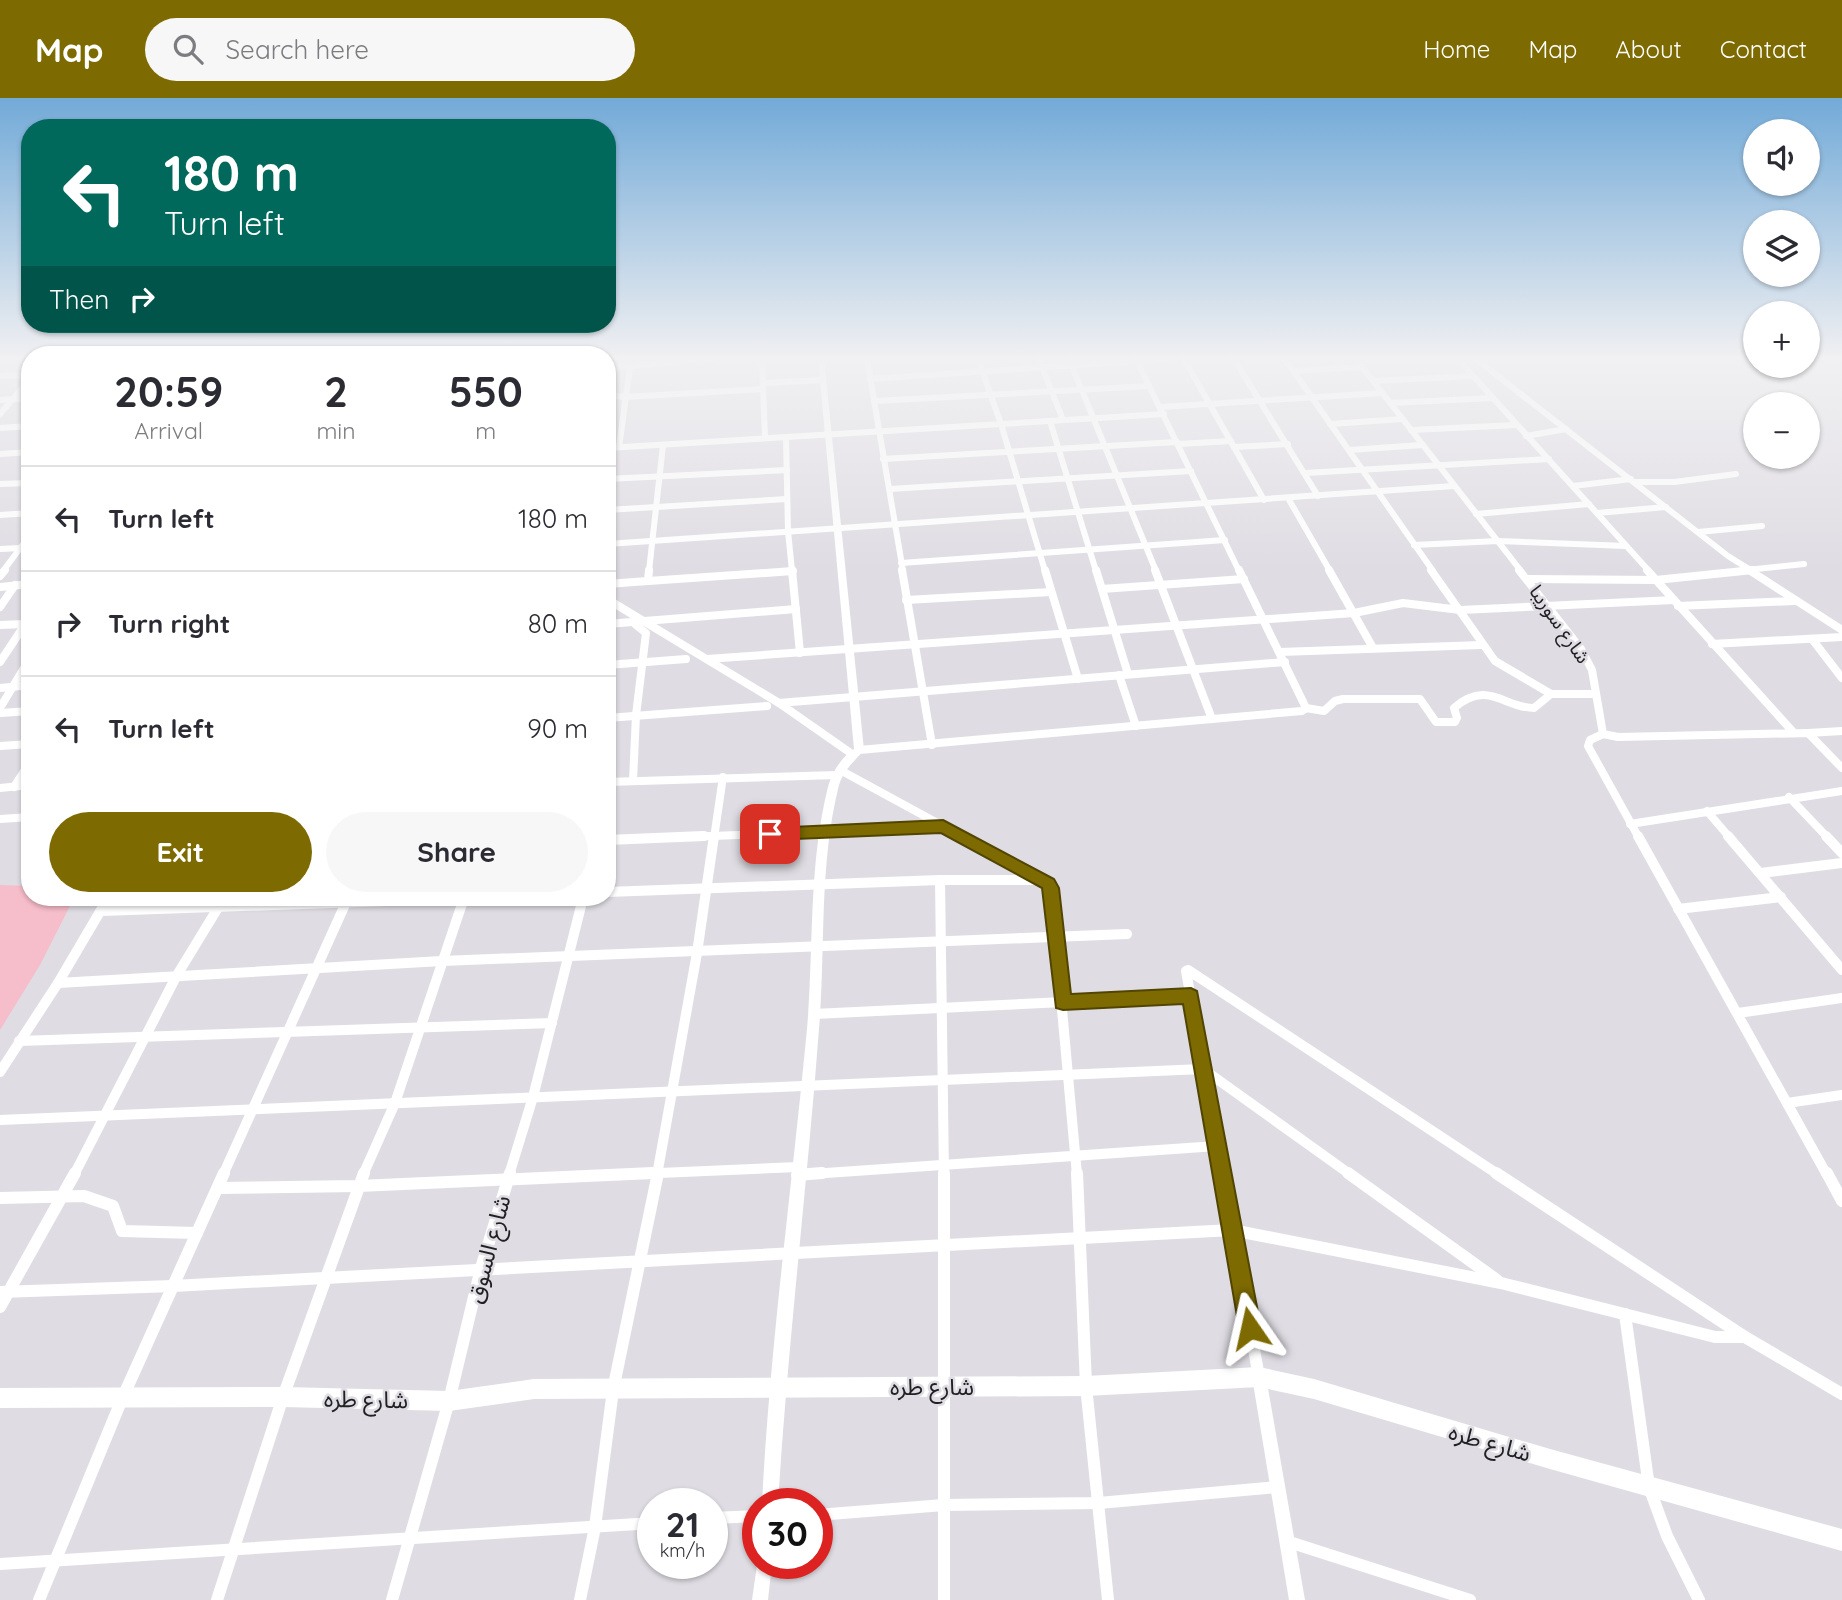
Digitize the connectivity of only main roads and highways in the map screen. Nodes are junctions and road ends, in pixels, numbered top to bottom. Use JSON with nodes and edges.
{"nodes":[{"id":1,"x":0,"y":1398,"type":"edge"},
{"id":2,"x":1842,"y":1540,"type":"edge"}],
"edges":[{"from":1,"to":2,"type":"main road","name":"شارع طره"}]}
